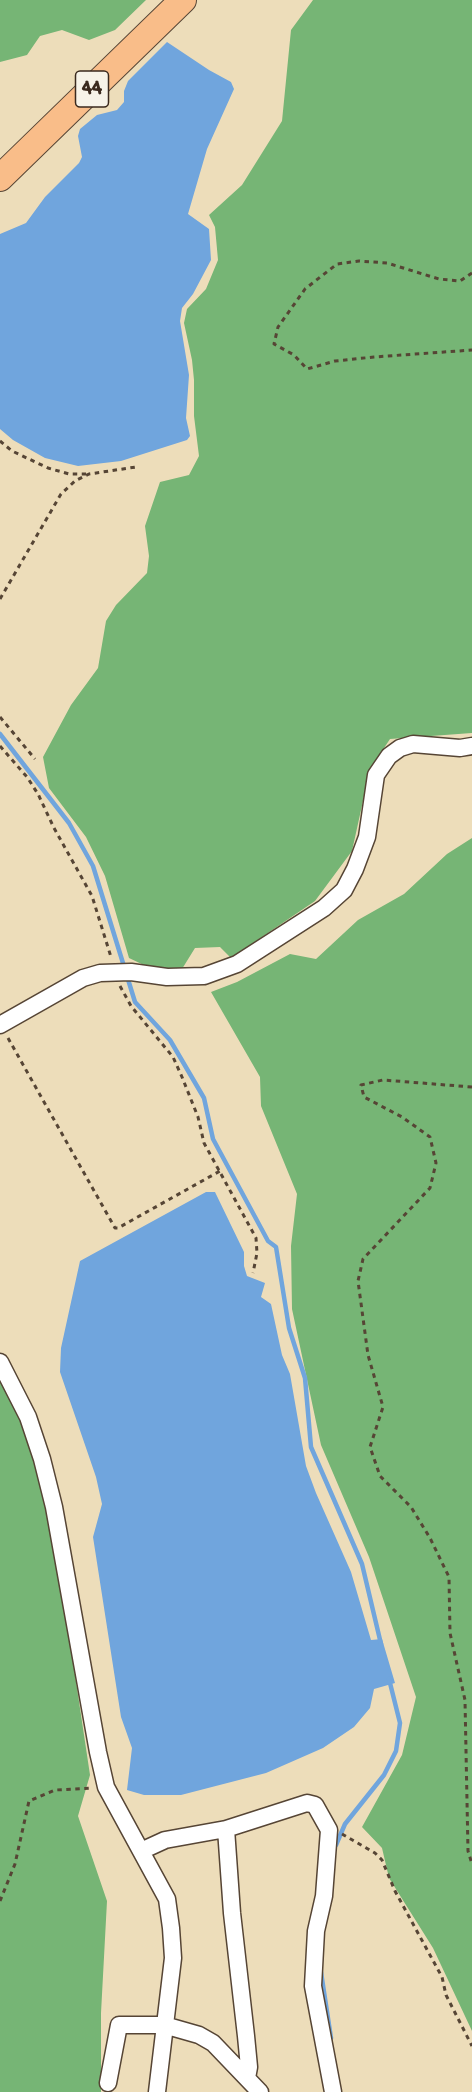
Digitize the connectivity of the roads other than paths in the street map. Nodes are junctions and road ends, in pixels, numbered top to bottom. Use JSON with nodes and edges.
{"nodes":[{"id":1,"x":183,"y":0,"type":"edge"},
{"id":2,"x":0,"y":178,"type":"edge"},
{"id":3,"x":472,"y":746,"type":"edge"},
{"id":4,"x":0,"y":1024,"type":"edge"},
{"id":5,"x":0,"y":1362,"type":"edge"},
{"id":6,"x":226,"y":1829,"type":"junction"},
{"id":7,"x":141,"y":1851,"type":"junction"},
{"id":8,"x":164,"y":2025,"type":"junction"},
{"id":9,"x":247,"y":2078,"type":"junction"},
{"id":10,"x":108,"y":2083,"type":"dead end"},
{"id":11,"x":157,"y":2092,"type":"edge"},
{"id":12,"x":260,"y":2092,"type":"edge"},
{"id":13,"x":333,"y":2092,"type":"edge"}],
"edges":[{"from":1,"to":2,"type":"main road","number":"44"},
{"from":3,"to":4,"type":"street"},
{"from":5,"to":7,"type":"street"},
{"from":6,"to":7,"type":"street"},
{"from":6,"to":9,"type":"street"},
{"from":6,"to":13,"type":"street"},
{"from":7,"to":8,"type":"street"},
{"from":8,"to":9,"type":"street"},
{"from":8,"to":10,"type":"street"},
{"from":8,"to":11,"type":"street"},
{"from":9,"to":12,"type":"street"}]}
